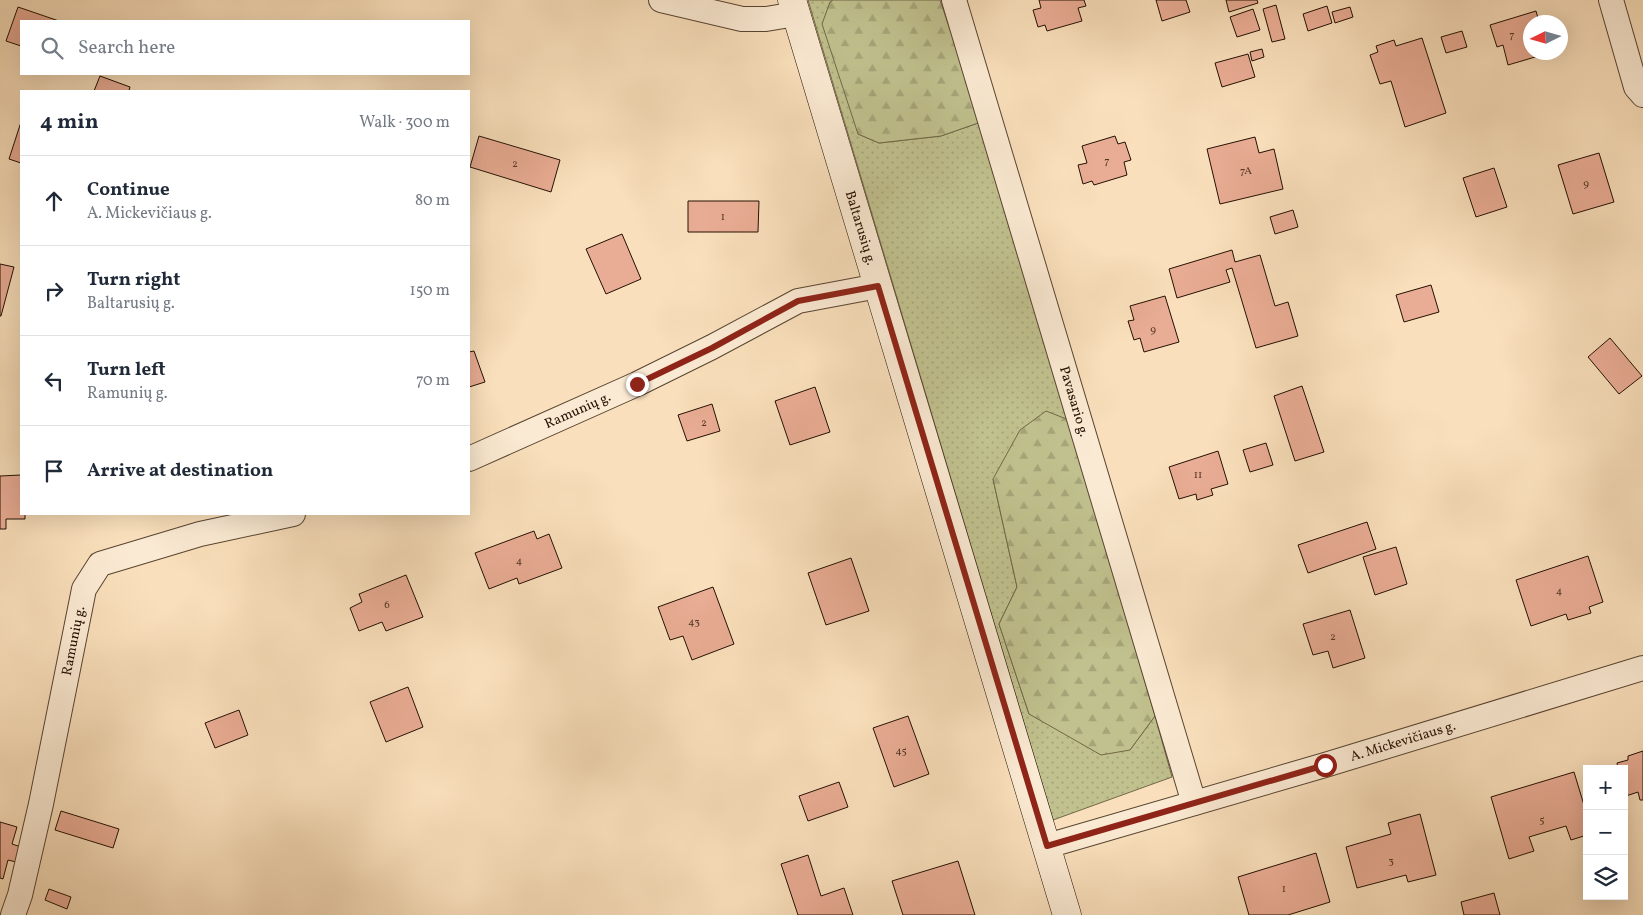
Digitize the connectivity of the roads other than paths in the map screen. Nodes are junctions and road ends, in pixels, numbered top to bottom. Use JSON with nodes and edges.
{"nodes":[{"id":1,"x":661,"y":0,"type":"edge"},
{"id":2,"x":954,"y":0,"type":"edge"},
{"id":3,"x":1611,"y":0,"type":"edge"},
{"id":4,"x":794,"y":7,"type":"edge"},
{"id":5,"x":1643,"y":95,"type":"edge"},
{"id":6,"x":878,"y":286,"type":"junction"},
{"id":7,"x":470,"y":459,"type":"edge"},
{"id":8,"x":288,"y":515,"type":"edge"},
{"id":9,"x":1643,"y":668,"type":"edge"},
{"id":10,"x":1194,"y":803,"type":"junction"},
{"id":11,"x":1047,"y":846,"type":"junction"},
{"id":12,"x":13,"y":915,"type":"edge"},
{"id":13,"x":1067,"y":915,"type":"edge"}],
"edges":[{"from":1,"to":4,"type":"street"},
{"from":2,"to":10,"type":"street","name":"Pavasario g."},
{"from":3,"to":5,"type":"street"},
{"from":4,"to":6,"type":"main road","name":"Baltarusių g."},
{"from":6,"to":7,"type":"street","name":"Ramunių g."},
{"from":6,"to":11,"type":"main road","name":"Baltarusių g."},
{"from":8,"to":12,"type":"street","name":"Ramunių g."},
{"from":9,"to":10,"type":"street","name":"A. Mickevičiaus g."},
{"from":10,"to":11,"type":"street","name":"A. Mickevičiaus g."},
{"from":11,"to":13,"type":"main road","name":"Baltarusių g."}]}
